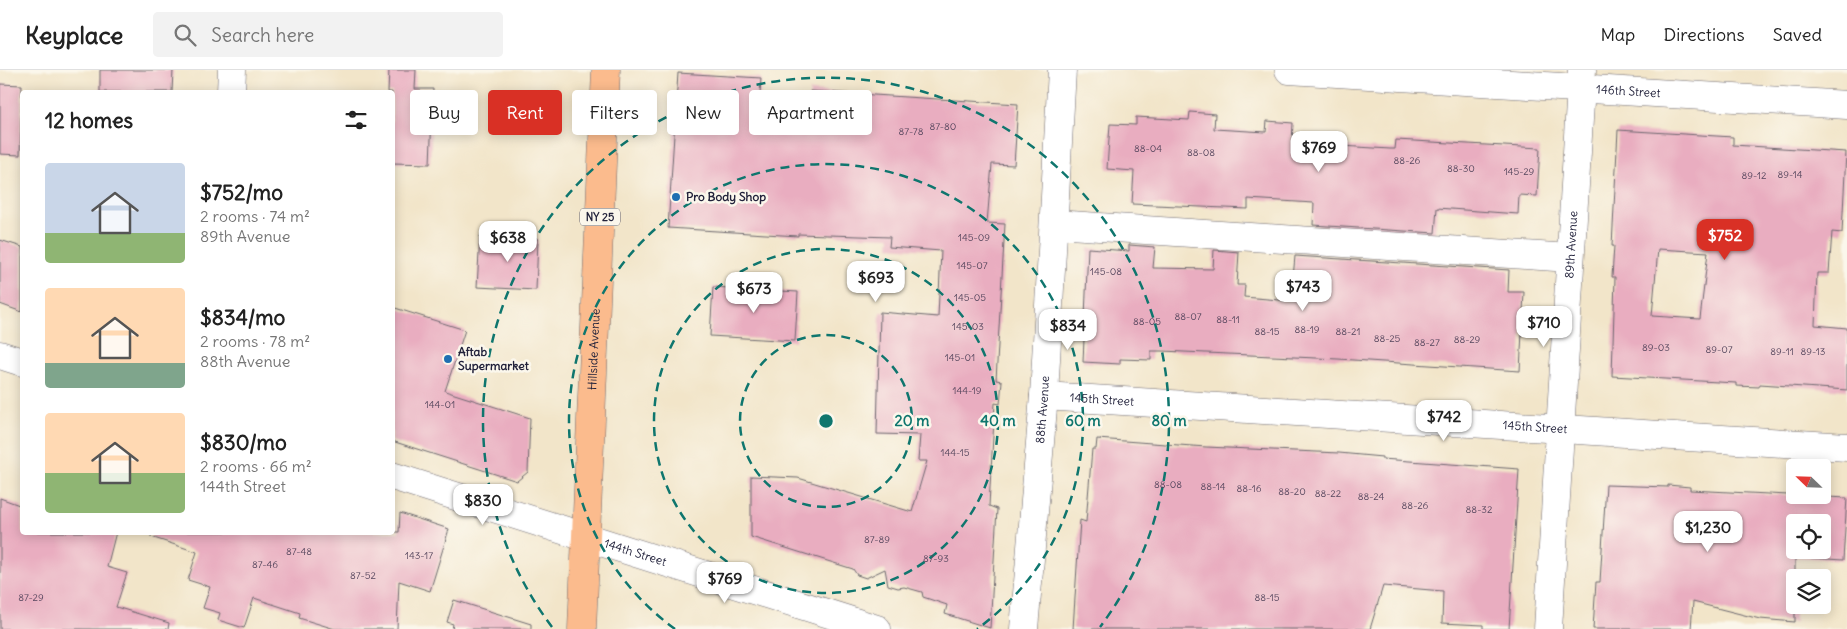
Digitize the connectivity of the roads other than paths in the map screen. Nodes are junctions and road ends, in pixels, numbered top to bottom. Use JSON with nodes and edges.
{"nodes":[{"id":1,"x":232,"y":70,"type":"edge"},
{"id":2,"x":606,"y":70,"type":"edge"},
{"id":3,"x":1062,"y":70,"type":"edge"},
{"id":4,"x":1289,"y":70,"type":"edge"},
{"id":5,"x":1581,"y":79,"type":"edge"},
{"id":6,"x":231,"y":90,"type":"edge"},
{"id":7,"x":1847,"y":105,"type":"edge"},
{"id":8,"x":1054,"y":224,"type":"junction"},
{"id":9,"x":1570,"y":258,"type":"junction"},
{"id":10,"x":0,"y":355,"type":"edge"},
{"id":11,"x":20,"y":361,"type":"edge"},
{"id":12,"x":1044,"y":396,"type":"junction"},
{"id":13,"x":1560,"y":427,"type":"junction"},
{"id":14,"x":1847,"y":447,"type":"edge"},
{"id":15,"x":395,"y":477,"type":"edge"},
{"id":16,"x":586,"y":537,"type":"junction"},
{"id":17,"x":582,"y":629,"type":"edge"},
{"id":18,"x":877,"y":629,"type":"edge"},
{"id":19,"x":1024,"y":629,"type":"edge"},
{"id":20,"x":1548,"y":629,"type":"edge"}],
"edges":[{"from":1,"to":6,"type":"street"},
{"from":2,"to":16,"type":"main road","name":"Hillside Avenue","number":"NY 25"},
{"from":3,"to":8,"type":"street","name":"88th Avenue"},
{"from":4,"to":5,"type":"street","name":"146th Street"},
{"from":5,"to":7,"type":"street","name":"146th Street"},
{"from":5,"to":9,"type":"street","name":"89th Avenue"},
{"from":8,"to":9,"type":"street"},
{"from":8,"to":12,"type":"street","name":"88th Avenue"},
{"from":9,"to":13,"type":"street","name":"89th Avenue"},
{"from":10,"to":11,"type":"street"},
{"from":12,"to":13,"type":"street","name":"145th Street"},
{"from":12,"to":19,"type":"street","name":"88th Avenue"},
{"from":13,"to":14,"type":"street","name":"145th Street"},
{"from":13,"to":20,"type":"street","name":"89th Avenue"},
{"from":15,"to":16,"type":"street","name":"144th Street"},
{"from":16,"to":17,"type":"main road","name":"Hillside Avenue","number":"NY 25"},
{"from":16,"to":18,"type":"street","name":"144th Street"}]}
